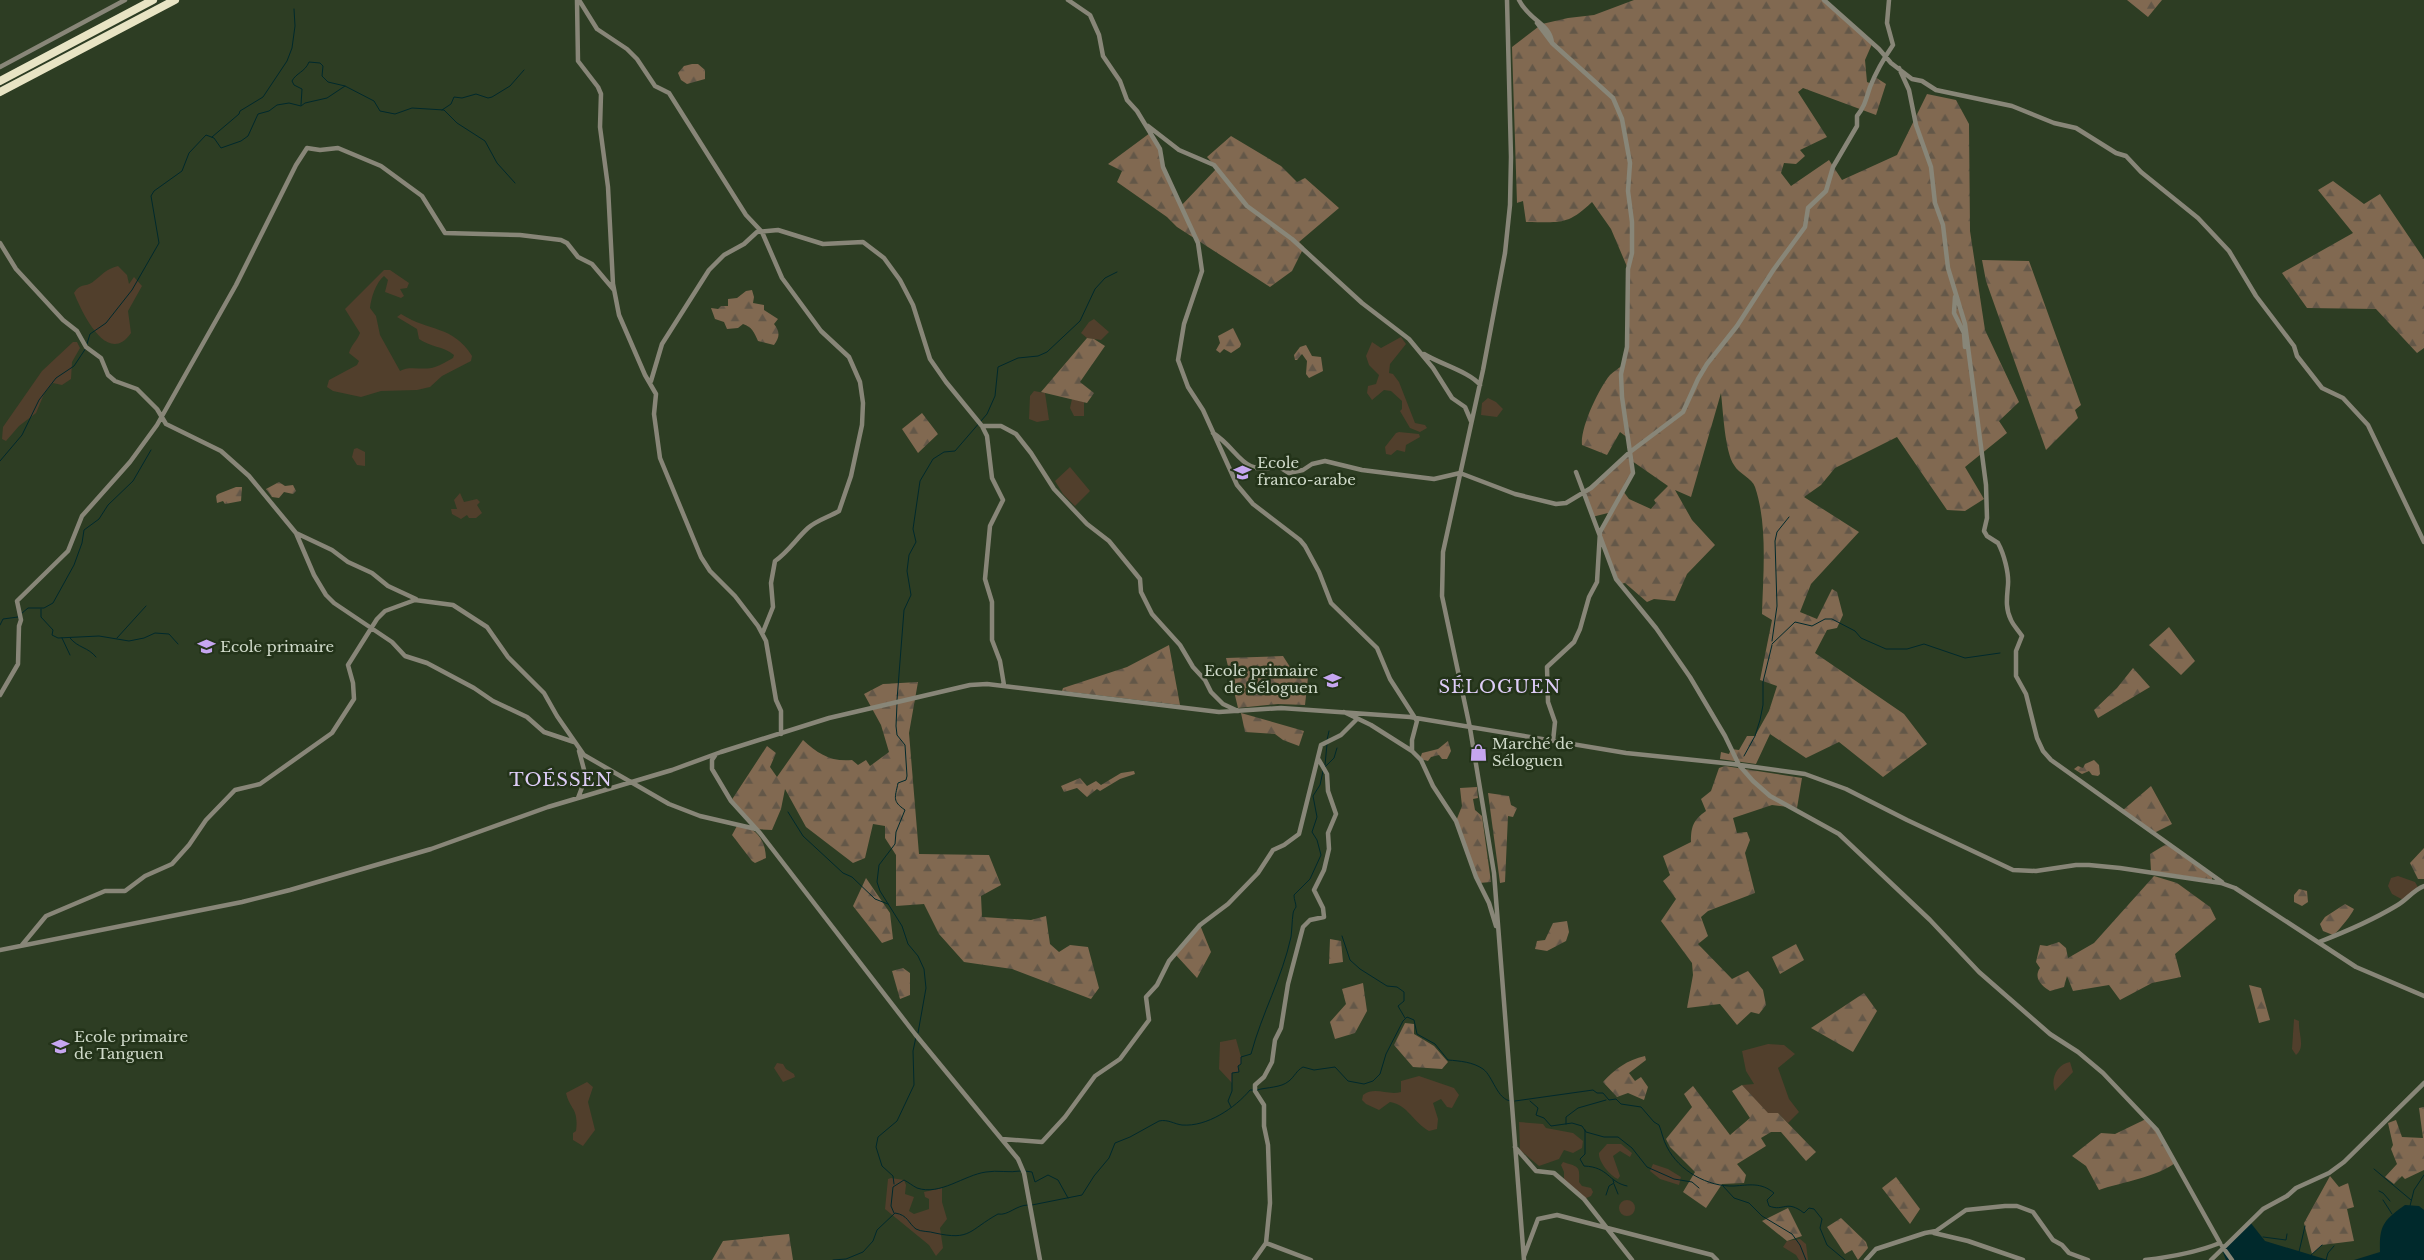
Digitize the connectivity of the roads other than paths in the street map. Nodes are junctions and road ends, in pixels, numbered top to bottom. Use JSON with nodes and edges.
{"nodes":[{"id":1,"x":125,"y":0,"type":"edge"},
{"id":2,"x":153,"y":0,"type":"edge"},
{"id":3,"x":175,"y":0,"type":"edge"},
{"id":4,"x":578,"y":0,"type":"edge"},
{"id":5,"x":1068,"y":0,"type":"edge"},
{"id":6,"x":1506,"y":0,"type":"edge"},
{"id":7,"x":1519,"y":0,"type":"edge"},
{"id":8,"x":1824,"y":0,"type":"edge"},
{"id":9,"x":1889,"y":0,"type":"edge"},
{"id":10,"x":1884,"y":58,"type":"junction"},
{"id":11,"x":0,"y":67,"type":"edge"},
{"id":12,"x":1899,"y":68,"type":"junction"},
{"id":13,"x":0,"y":81,"type":"edge"},
{"id":14,"x":0,"y":92,"type":"edge"},
{"id":15,"x":1144,"y":124,"type":"junction"},
{"id":16,"x":762,"y":232,"type":"junction"},
{"id":17,"x":0,"y":244,"type":"edge"},
{"id":18,"x":614,"y":290,"type":"junction"},
{"id":19,"x":1421,"y":352,"type":"junction"},
{"id":20,"x":651,"y":381,"type":"junction"},
{"id":21,"x":1480,"y":384,"type":"junction"},
{"id":22,"x":161,"y":417,"type":"junction"},
{"id":23,"x":1471,"y":422,"type":"junction"},
{"id":24,"x":982,"y":426,"type":"junction"},
{"id":25,"x":1213,"y":434,"type":"junction"},
{"id":26,"x":1630,"y":452,"type":"junction"},
{"id":27,"x":1576,"y":472,"type":"dead end"},
{"id":28,"x":1460,"y":473,"type":"junction"},
{"id":29,"x":1583,"y":492,"type":"junction"},
{"id":30,"x":296,"y":533,"type":"junction"},
{"id":31,"x":1599,"y":536,"type":"junction"},
{"id":32,"x":2424,"y":542,"type":"edge"},
{"id":33,"x":417,"y":600,"type":"junction"},
{"id":34,"x":371,"y":629,"type":"junction"},
{"id":35,"x":763,"y":632,"type":"junction"},
{"id":36,"x":1004,"y":685,"type":"junction"},
{"id":37,"x":0,"y":696,"type":"edge"},
{"id":38,"x":1238,"y":711,"type":"junction"},
{"id":39,"x":1342,"y":712,"type":"junction"},
{"id":40,"x":1415,"y":718,"type":"junction"},
{"id":41,"x":1357,"y":719,"type":"junction"},
{"id":42,"x":1470,"y":728,"type":"junction"},
{"id":43,"x":781,"y":734,"type":"junction"},
{"id":44,"x":1553,"y":741,"type":"junction"},
{"id":45,"x":575,"y":744,"type":"junction"},
{"id":46,"x":1412,"y":751,"type":"junction"},
{"id":47,"x":716,"y":754,"type":"junction"},
{"id":48,"x":1318,"y":758,"type":"junction"},
{"id":49,"x":1739,"y":765,"type":"junction"},
{"id":50,"x":632,"y":783,"type":"junction"},
{"id":51,"x":578,"y":798,"type":"junction"},
{"id":52,"x":756,"y":828,"type":"junction"},
{"id":53,"x":2424,"y":881,"type":"edge"},
{"id":54,"x":2225,"y":884,"type":"junction"},
{"id":55,"x":2424,"y":886,"type":"edge"},
{"id":56,"x":2415,"y":890,"type":"junction"},
{"id":57,"x":1498,"y":934,"type":"junction"},
{"id":58,"x":2319,"y":942,"type":"junction"},
{"id":59,"x":22,"y":945,"type":"junction"},
{"id":60,"x":0,"y":950,"type":"edge"},
{"id":61,"x":2424,"y":996,"type":"edge"},
{"id":62,"x":2424,"y":1083,"type":"edge"},
{"id":63,"x":1002,"y":1139,"type":"junction"},
{"id":64,"x":1514,"y":1146,"type":"junction"},
{"id":65,"x":1606,"y":1228,"type":"junction"},
{"id":66,"x":1933,"y":1232,"type":"junction"},
{"id":67,"x":2220,"y":1242,"type":"junction"},
{"id":68,"x":1266,"y":1243,"type":"junction"},
{"id":69,"x":2223,"y":1248,"type":"junction"},
{"id":70,"x":1523,"y":1258,"type":"edge"},
{"id":71,"x":1040,"y":1260,"type":"edge"},
{"id":72,"x":1254,"y":1260,"type":"edge"},
{"id":73,"x":1311,"y":1260,"type":"edge"},
{"id":74,"x":1632,"y":1260,"type":"edge"},
{"id":75,"x":1717,"y":1260,"type":"edge"},
{"id":76,"x":1866,"y":1260,"type":"edge"},
{"id":77,"x":2024,"y":1260,"type":"edge"},
{"id":78,"x":2088,"y":1260,"type":"edge"},
{"id":79,"x":2145,"y":1260,"type":"edge"},
{"id":80,"x":2211,"y":1260,"type":"edge"},
{"id":81,"x":2232,"y":1260,"type":"edge"}],
"edges":[{"from":1,"to":11,"type":"street"},
{"from":2,"to":13,"type":"highway"},
{"from":3,"to":14,"type":"highway"},
{"from":4,"to":16,"type":"street"},
{"from":4,"to":18,"type":"street"},
{"from":5,"to":15,"type":"street"},
{"from":6,"to":21,"type":"street"},
{"from":7,"to":26,"type":"street"},
{"from":8,"to":10,"type":"street"},
{"from":9,"to":10,"type":"street"},
{"from":10,"to":12,"type":"street"},
{"from":10,"to":26,"type":"street"},
{"from":12,"to":32,"type":"street"},
{"from":12,"to":54,"type":"street"},
{"from":15,"to":19,"type":"street"},
{"from":15,"to":25,"type":"street"},
{"from":16,"to":20,"type":"street"},
{"from":16,"to":24,"type":"street"},
{"from":16,"to":35,"type":"street"},
{"from":17,"to":22,"type":"street"},
{"from":18,"to":20,"type":"street"},
{"from":18,"to":22,"type":"street"},
{"from":19,"to":21,"type":"street"},
{"from":19,"to":23,"type":"street"},
{"from":20,"to":35,"type":"street"},
{"from":21,"to":23,"type":"street"},
{"from":22,"to":30,"type":"street"},
{"from":22,"to":37,"type":"street"},
{"from":23,"to":28,"type":"street"},
{"from":24,"to":36,"type":"street"},
{"from":24,"to":38,"type":"street"},
{"from":25,"to":28,"type":"street"},
{"from":25,"to":40,"type":"street"},
{"from":26,"to":29,"type":"street"},
{"from":26,"to":31,"type":"street"},
{"from":27,"to":29,"type":"street"},
{"from":28,"to":29,"type":"street"},
{"from":28,"to":42,"type":"street"},
{"from":29,"to":31,"type":"street"},
{"from":30,"to":33,"type":"street"},
{"from":30,"to":34,"type":"street"},
{"from":31,"to":44,"type":"street"},
{"from":31,"to":49,"type":"street"},
{"from":33,"to":34,"type":"street"},
{"from":33,"to":45,"type":"street"},
{"from":34,"to":45,"type":"street"},
{"from":34,"to":59,"type":"street"},
{"from":35,"to":43,"type":"street"},
{"from":36,"to":38,"type":"street"},
{"from":36,"to":43,"type":"street"},
{"from":38,"to":39,"type":"street"},
{"from":39,"to":40,"type":"street"},
{"from":39,"to":41,"type":"street"},
{"from":40,"to":42,"type":"street"},
{"from":40,"to":46,"type":"street"},
{"from":41,"to":46,"type":"street"},
{"from":41,"to":48,"type":"street"},
{"from":42,"to":44,"type":"street"},
{"from":42,"to":57,"type":"street"},
{"from":43,"to":47,"type":"street"},
{"from":44,"to":49,"type":"street"},
{"from":45,"to":50,"type":"street"},
{"from":45,"to":51,"type":"street"},
{"from":46,"to":57,"type":"street"},
{"from":47,"to":50,"type":"street"},
{"from":47,"to":52,"type":"street"},
{"from":48,"to":63,"type":"street"},
{"from":48,"to":68,"type":"street"},
{"from":49,"to":54,"type":"street"},
{"from":49,"to":67,"type":"street"},
{"from":50,"to":51,"type":"street"},
{"from":50,"to":52,"type":"street"},
{"from":51,"to":59,"type":"street"},
{"from":52,"to":63,"type":"street"},
{"from":53,"to":56,"type":"street"},
{"from":54,"to":58,"type":"street"},
{"from":55,"to":56,"type":"street"},
{"from":56,"to":58,"type":"street"},
{"from":57,"to":64,"type":"street"},
{"from":58,"to":61,"type":"street"},
{"from":59,"to":60,"type":"street"},
{"from":62,"to":69,"type":"street"},
{"from":63,"to":71,"type":"street"},
{"from":64,"to":65,"type":"street"},
{"from":64,"to":70,"type":"street"},
{"from":65,"to":70,"type":"street"},
{"from":65,"to":74,"type":"street"},
{"from":65,"to":75,"type":"street"},
{"from":66,"to":76,"type":"street"},
{"from":66,"to":77,"type":"street"},
{"from":66,"to":78,"type":"street"},
{"from":67,"to":69,"type":"street"},
{"from":67,"to":79,"type":"street"},
{"from":68,"to":72,"type":"street"},
{"from":68,"to":73,"type":"street"},
{"from":69,"to":80,"type":"street"},
{"from":69,"to":81,"type":"street"}]}
